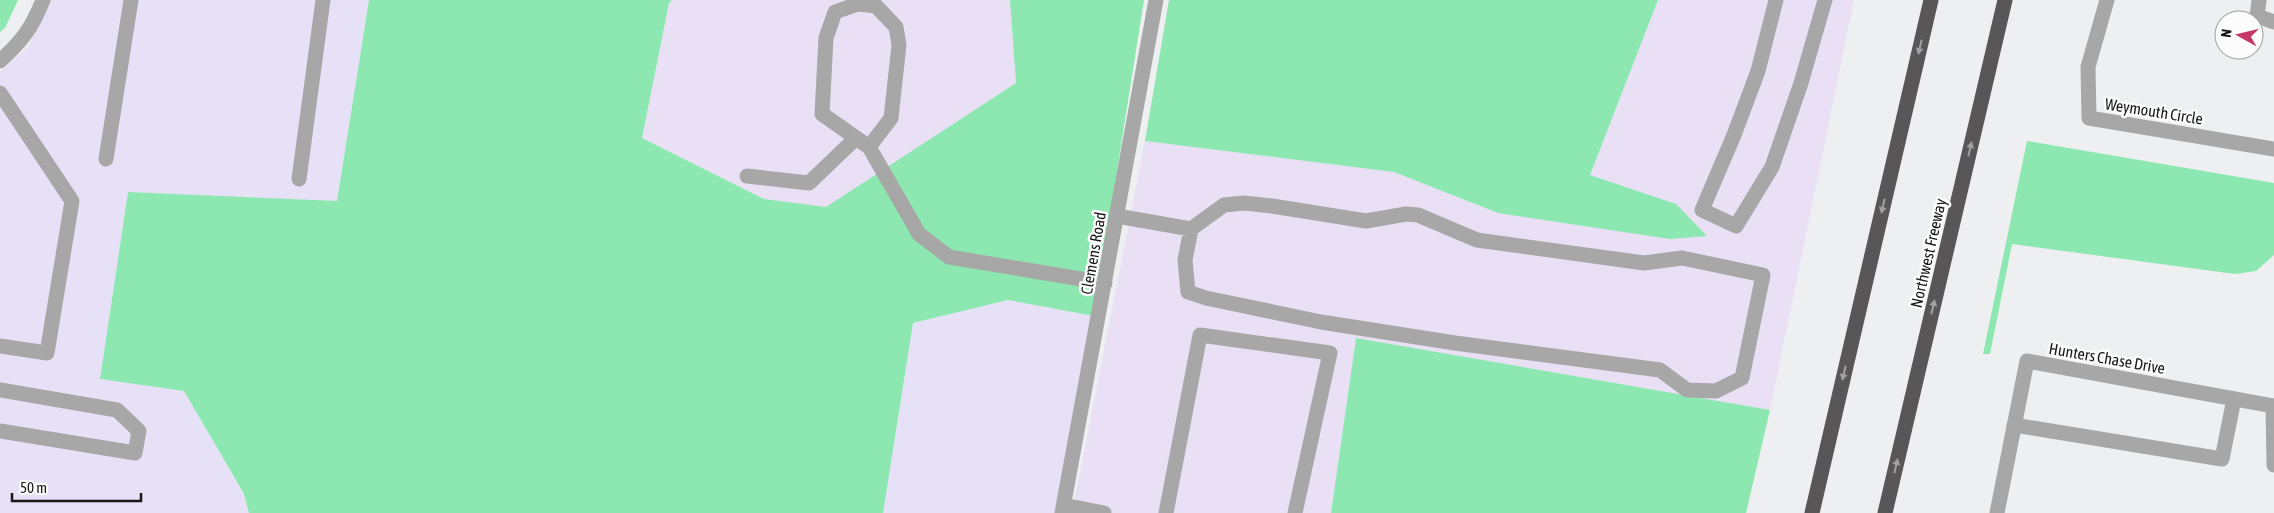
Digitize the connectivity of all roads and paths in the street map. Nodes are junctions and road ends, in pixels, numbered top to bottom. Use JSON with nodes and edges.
{"nodes":[{"id":1,"x":43,"y":0,"type":"edge"},
{"id":2,"x":131,"y":0,"type":"edge"},
{"id":3,"x":323,"y":0,"type":"edge"},
{"id":4,"x":1156,"y":0,"type":"edge"},
{"id":5,"x":1776,"y":0,"type":"edge"},
{"id":6,"x":1825,"y":0,"type":"edge"},
{"id":7,"x":1931,"y":0,"type":"edge"},
{"id":8,"x":2004,"y":0,"type":"edge"},
{"id":9,"x":2108,"y":0,"type":"edge"},
{"id":10,"x":2259,"y":0,"type":"edge"},
{"id":11,"x":2274,"y":22,"type":"edge"},
{"id":12,"x":0,"y":61,"type":"edge"},
{"id":13,"x":0,"y":93,"type":"edge"},
{"id":14,"x":856,"y":138,"type":"junction"},
{"id":15,"x":869,"y":147,"type":"junction"},
{"id":16,"x":2274,"y":149,"type":"edge"},
{"id":17,"x":106,"y":159,"type":"dead end"},
{"id":18,"x":747,"y":176,"type":"dead end"},
{"id":19,"x":299,"y":179,"type":"dead end"},
{"id":20,"x":1118,"y":216,"type":"junction"},
{"id":21,"x":1191,"y":229,"type":"junction"},
{"id":22,"x":1105,"y":283,"type":"junction"},
{"id":23,"x":0,"y":346,"type":"edge"},
{"id":24,"x":0,"y":390,"type":"edge"},
{"id":25,"x":2234,"y":399,"type":"junction"},
{"id":26,"x":2273,"y":406,"type":"edge"},
{"id":27,"x":2014,"y":425,"type":"junction"},
{"id":28,"x":0,"y":431,"type":"edge"},
{"id":29,"x":2274,"y":465,"type":"edge"},
{"id":30,"x":1063,"y":509,"type":"edge"},
{"id":31,"x":1104,"y":513,"type":"edge"},
{"id":32,"x":1166,"y":513,"type":"edge"},
{"id":33,"x":1295,"y":513,"type":"edge"},
{"id":34,"x":1812,"y":513,"type":"edge"},
{"id":35,"x":1885,"y":513,"type":"edge"},
{"id":36,"x":1997,"y":513,"type":"edge"}],
"edges":[{"from":1,"to":12,"type":"street"},
{"from":2,"to":17,"type":"street"},
{"from":3,"to":19,"type":"street"},
{"from":4,"to":20,"type":"street","name":"Clemens Road"},
{"from":5,"to":6,"type":"street"},
{"from":7,"to":34,"type":"highway","one_way":true},
{"from":35,"to":8,"type":"highway","name":"Northwest Freeway","one_way":true},
{"from":9,"to":16,"type":"street","name":"Weymouth Circle"},
{"from":10,"to":11,"type":"street"},
{"from":13,"to":23,"type":"street"},
{"from":14,"to":15,"type":"street"},
{"from":14,"to":15,"type":"street"},
{"from":14,"to":18,"type":"street"},
{"from":15,"to":22,"type":"street"},
{"from":20,"to":21,"type":"street"},
{"from":20,"to":22,"type":"street","name":"Clemens Road"},
{"from":21,"to":21,"type":"street"},
{"from":22,"to":30,"type":"street","name":"Clemens Road"},
{"from":24,"to":28,"type":"street"},
{"from":25,"to":26,"type":"street","name":"Hunters Chase Drive"},
{"from":25,"to":27,"type":"street"},
{"from":25,"to":27,"type":"street","name":"Hunters Chase Drive"},
{"from":26,"to":29,"type":"street"},
{"from":27,"to":36,"type":"street","name":"Hunters Chase Drive"},
{"from":30,"to":31,"type":"street"},
{"from":32,"to":33,"type":"street"}]}
